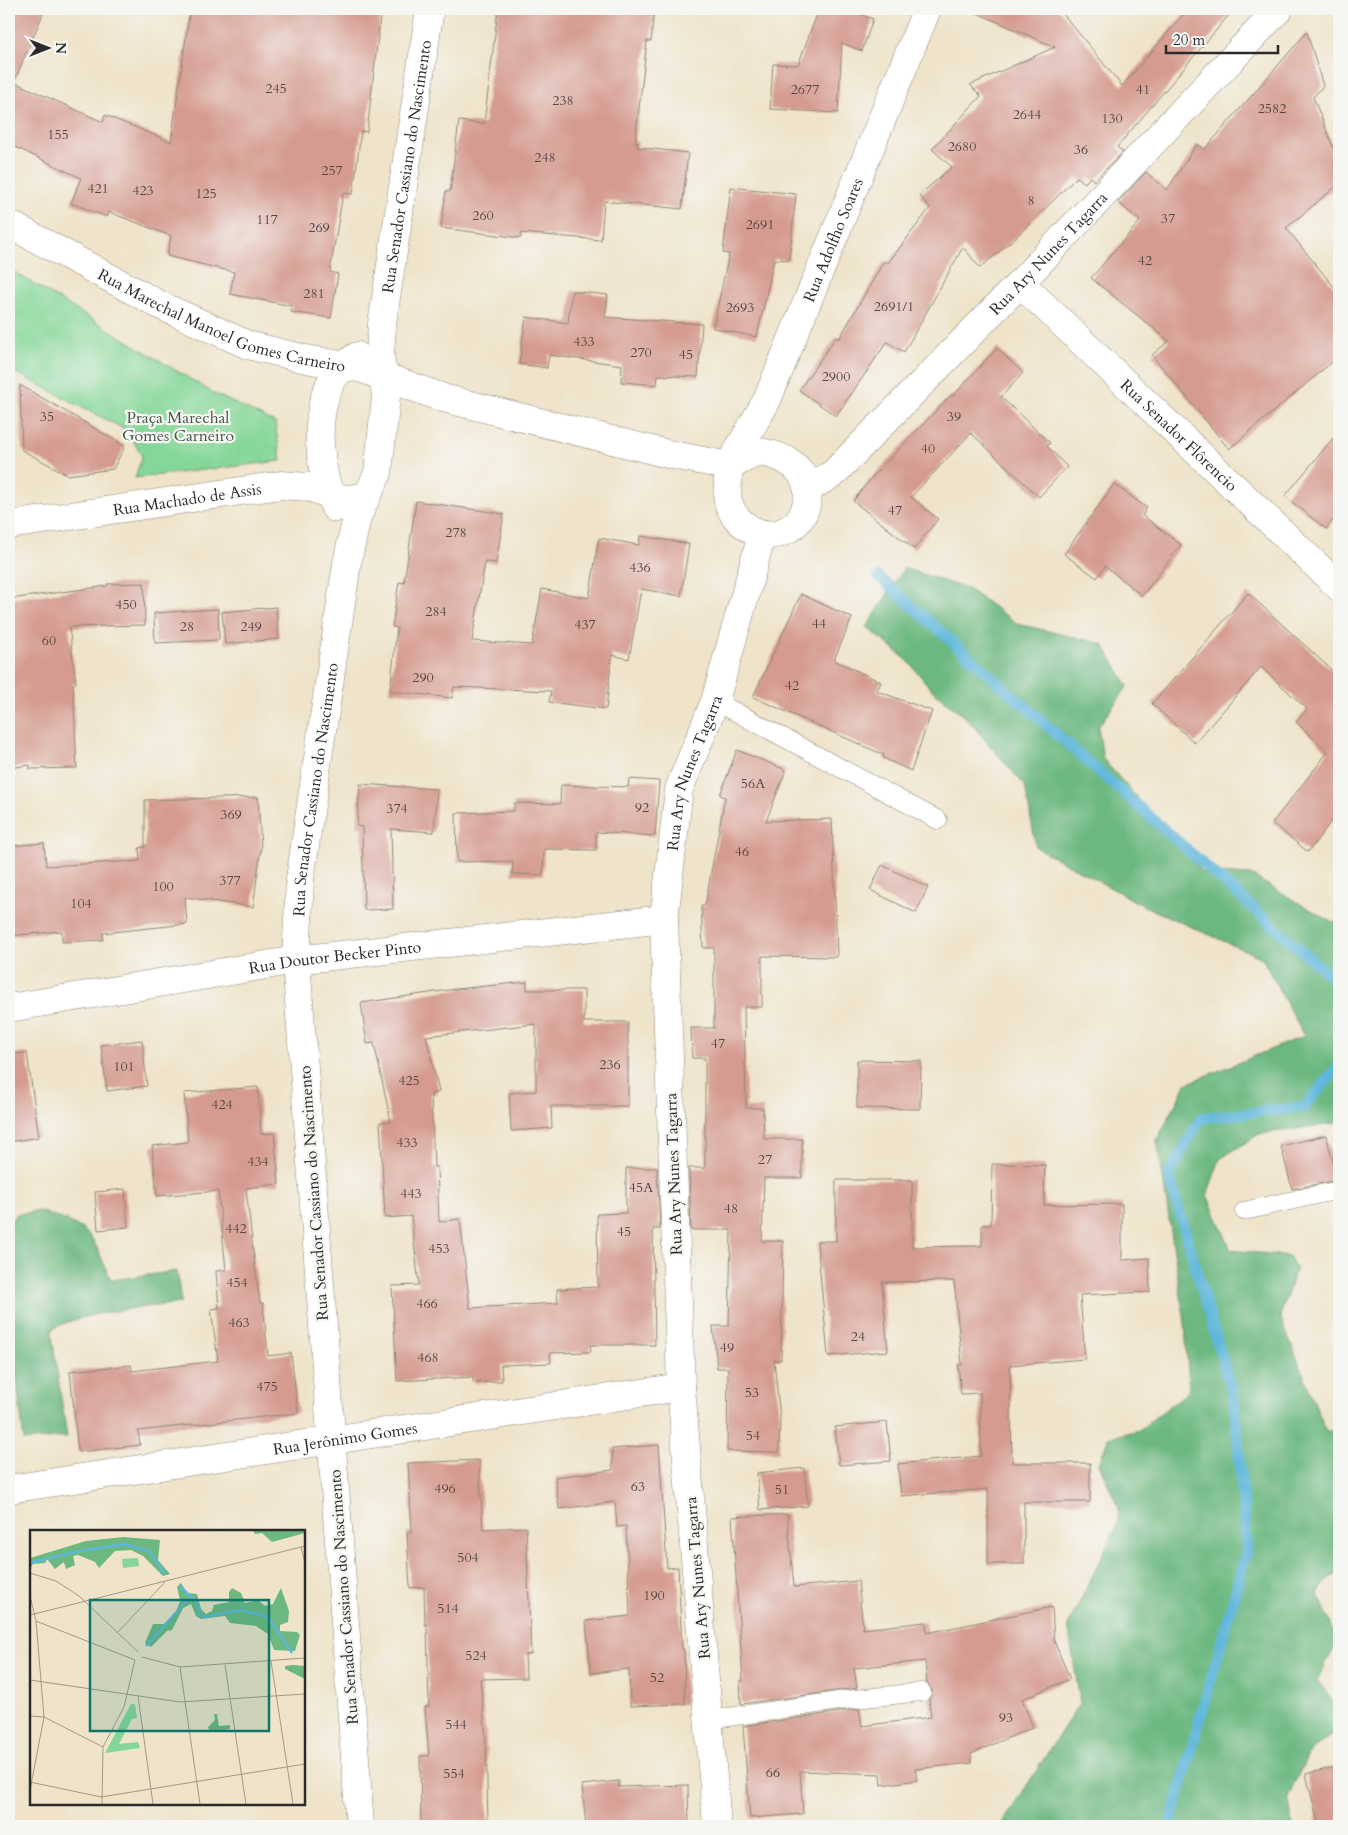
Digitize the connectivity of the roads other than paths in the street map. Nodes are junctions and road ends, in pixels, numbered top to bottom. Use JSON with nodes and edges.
{"nodes":[{"id":1,"x":430,"y":9,"type":"edge"},
{"id":2,"x":928,"y":9,"type":"edge"},
{"id":3,"x":1280,"y":9,"type":"edge"},
{"id":4,"x":9,"y":224,"type":"edge"},
{"id":5,"x":1020,"y":283,"type":"junction"},
{"id":6,"x":382,"y":324,"type":"junction"},
{"id":7,"x":345,"y":366,"type":"junction"},
{"id":8,"x":382,"y":374,"type":"junction"},
{"id":9,"x":443,"y":398,"type":"junction"},
{"id":10,"x":385,"y":426,"type":"junction"},
{"id":11,"x":754,"y":441,"type":"junction"},
{"id":12,"x":319,"y":455,"type":"junction"},
{"id":13,"x":729,"y":466,"type":"junction"},
{"id":14,"x":281,"y":485,"type":"junction"},
{"id":15,"x":809,"y":488,"type":"junction"},
{"id":16,"x":328,"y":493,"type":"junction"},
{"id":17,"x":365,"y":497,"type":"junction"},
{"id":18,"x":9,"y":525,"type":"edge"},
{"id":19,"x":762,"y":535,"type":"junction"},
{"id":20,"x":347,"y":563,"type":"junction"},
{"id":21,"x":1339,"y":588,"type":"edge"},
{"id":22,"x":715,"y":701,"type":"junction"},
{"id":23,"x":938,"y":820,"type":"dead end"},
{"id":24,"x":664,"y":919,"type":"junction"},
{"id":25,"x":296,"y":960,"type":"junction"},
{"id":26,"x":9,"y":1008,"type":"edge"},
{"id":27,"x":1339,"y":1190,"type":"edge"},
{"id":28,"x":1244,"y":1211,"type":"dead end"},
{"id":29,"x":681,"y":1387,"type":"junction"},
{"id":30,"x":332,"y":1440,"type":"junction"},
{"id":31,"x":9,"y":1489,"type":"edge"},
{"id":32,"x":922,"y":1692,"type":"dead end"},
{"id":33,"x":708,"y":1720,"type":"junction"},
{"id":34,"x":360,"y":1826,"type":"edge"},
{"id":35,"x":716,"y":1826,"type":"edge"}],
"edges":[{"from":1,"to":6,"type":"street","name":"Rua Senador Cassiano do Nascimento"},
{"from":2,"to":11,"type":"street","name":"Rua Adolfho Soares"},
{"from":3,"to":5,"type":"street","name":"Rua Ary Nunes Tagarra"},
{"from":4,"to":7,"type":"street","name":"Rua Marechal Manoel Gomes Carneiro"},
{"from":5,"to":15,"type":"street","name":"Rua Ary Nunes Tagarra"},
{"from":5,"to":21,"type":"street","name":"Rua Senador Flôrencio"},
{"from":6,"to":7,"type":"street","name":"Rua Senador Cassiano do Nascimento"},
{"from":6,"to":8,"type":"street","name":"Rua Senador Cassiano do Nascimento"},
{"from":7,"to":8,"type":"street","name":"Rua Marechal Manoel Gomes Carneiro"},
{"from":7,"to":12,"type":"street","name":"Rua Senador Cassiano do Nascimento"},
{"from":8,"to":9,"type":"street","name":"Rua Marechal Manoel Gomes Carneiro"},
{"from":8,"to":10,"type":"street","name":"Rua Senador Cassiano do Nascimento"},
{"from":9,"to":10,"type":"street","name":"Rua Marechal Manoel Gomes Carneiro"},
{"from":9,"to":13,"type":"street","name":"Rua Marechal Manoel Gomes Carneiro"},
{"from":10,"to":17,"type":"street","name":"Rua Senador Cassiano do Nascimento"},
{"from":11,"to":13,"type":"street","name":"Rua Adolfho Soares"},
{"from":11,"to":15,"type":"street"},
{"from":12,"to":14,"type":"street"},
{"from":12,"to":16,"type":"street","name":"Rua Senador Cassiano do Nascimento"},
{"from":13,"to":19,"type":"street"},
{"from":14,"to":16,"type":"street","name":"Rua Machado de Assis"},
{"from":14,"to":18,"type":"street","name":"Rua Machado de Assis"},
{"from":15,"to":19,"type":"street"},
{"from":16,"to":17,"type":"street","name":"Rua Machado de Assis"},
{"from":16,"to":20,"type":"street","name":"Rua Senador Cassiano do Nascimento"},
{"from":17,"to":20,"type":"street","name":"Rua Senador Cassiano do Nascimento"},
{"from":19,"to":22,"type":"street","name":"Rua Ary Nunes Tagarra"},
{"from":20,"to":25,"type":"street","name":"Rua Senador Cassiano do Nascimento"},
{"from":22,"to":23,"type":"lane"},
{"from":22,"to":24,"type":"street","name":"Rua Ary Nunes Tagarra"},
{"from":24,"to":25,"type":"street","name":"Rua Doutor Becker Pinto"},
{"from":24,"to":29,"type":"street","name":"Rua Ary Nunes Tagarra"},
{"from":25,"to":26,"type":"street","name":"Rua Doutor Becker Pinto"},
{"from":25,"to":30,"type":"street","name":"Rua Senador Cassiano do Nascimento"},
{"from":27,"to":28,"type":"lane"},
{"from":29,"to":30,"type":"street","name":"Rua Jerônimo Gomes"},
{"from":29,"to":33,"type":"street","name":"Rua Ary Nunes Tagarra"},
{"from":30,"to":31,"type":"street","name":"Rua Jerônimo Gomes"},
{"from":30,"to":34,"type":"street","name":"Rua Senador Cassiano do Nascimento"},
{"from":32,"to":33,"type":"lane"},
{"from":33,"to":35,"type":"street","name":"Rua Ary Nunes Tagarra"}]}
